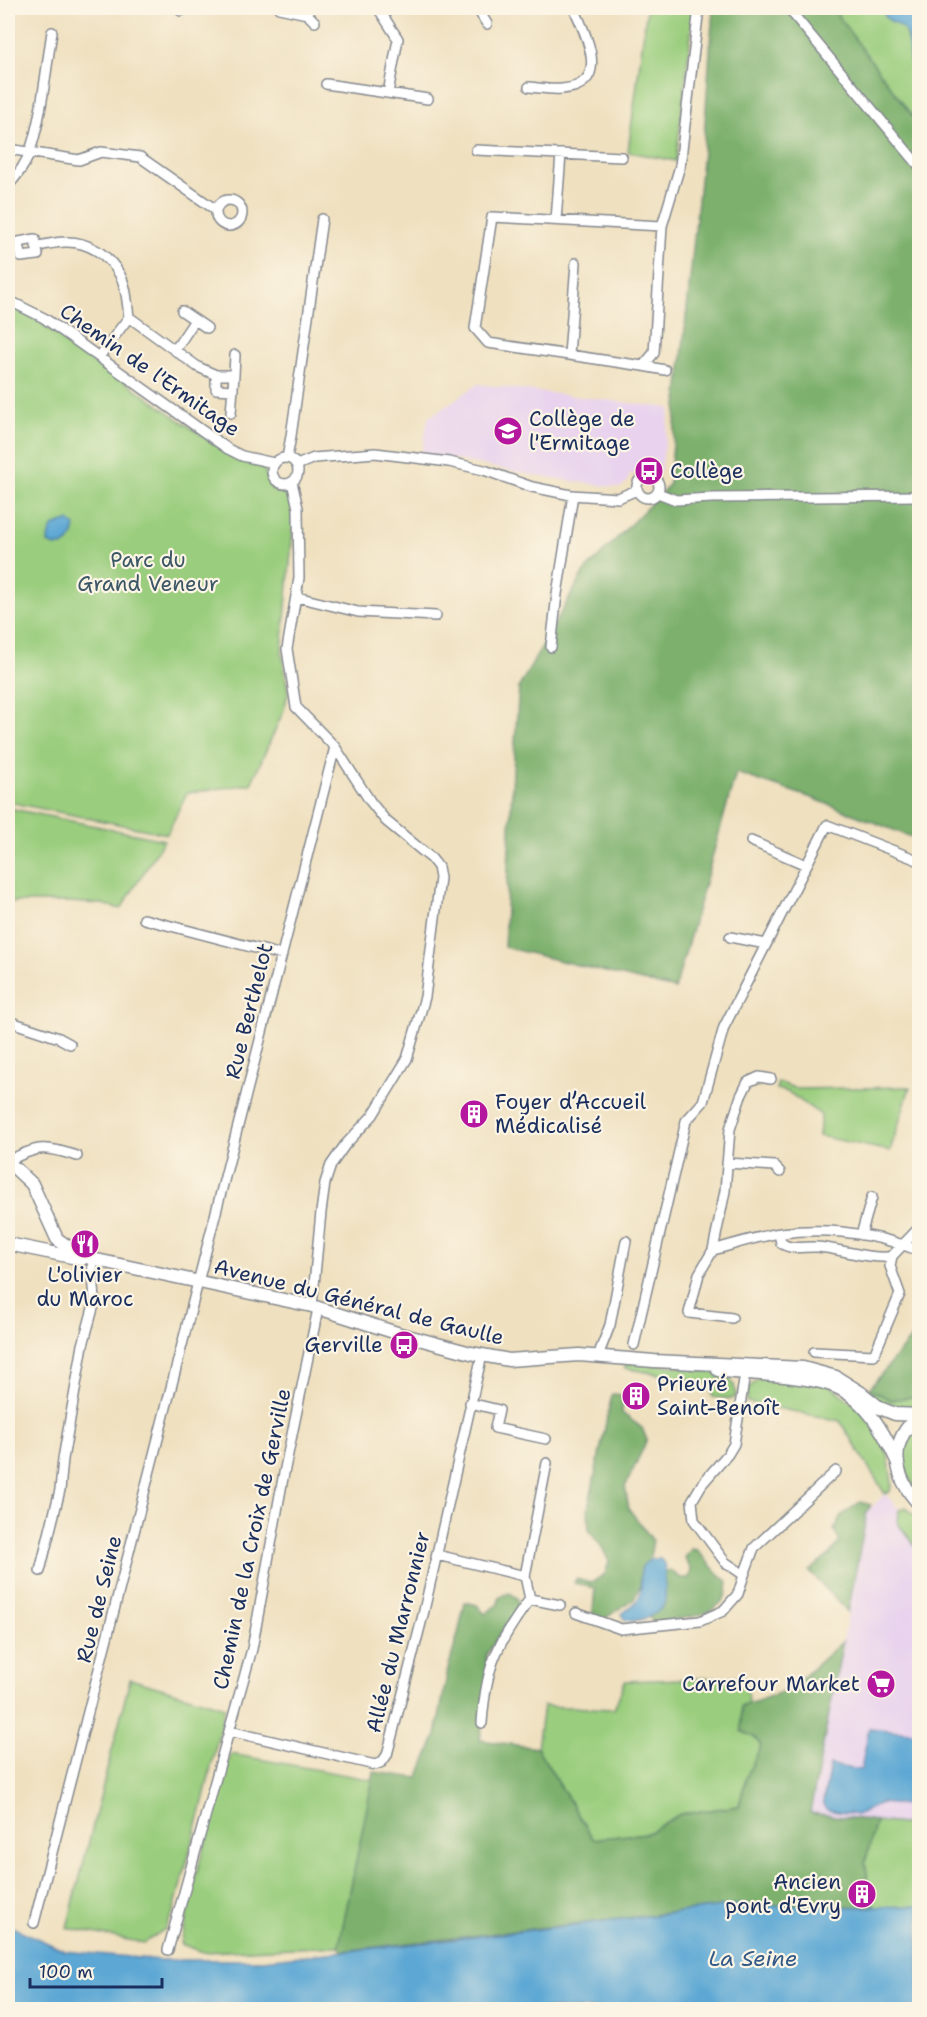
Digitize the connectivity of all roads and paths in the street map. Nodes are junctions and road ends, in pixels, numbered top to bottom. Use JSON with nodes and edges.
{"nodes":[{"id":1,"x":279,"y":8,"type":"edge"},
{"id":2,"x":378,"y":8,"type":"edge"},
{"id":3,"x":477,"y":8,"type":"edge"},
{"id":4,"x":574,"y":8,"type":"edge"},
{"id":5,"x":699,"y":8,"type":"edge"},
{"id":6,"x":788,"y":8,"type":"edge"},
{"id":7,"x":311,"y":11,"type":"edge"},
{"id":8,"x":315,"y":22,"type":"dead end"},
{"id":9,"x":486,"y":24,"type":"dead end"},
{"id":10,"x":52,"y":32,"type":"dead end"},
{"id":11,"x":326,"y":84,"type":"dead end"},
{"id":12,"x":529,"y":87,"type":"dead end"},
{"id":13,"x":388,"y":93,"type":"junction"},
{"id":14,"x":428,"y":99,"type":"dead end"},
{"id":15,"x":8,"y":149,"type":"edge"},
{"id":16,"x":476,"y":150,"type":"dead end"},
{"id":17,"x":30,"y":153,"type":"junction"},
{"id":18,"x":561,"y":154,"type":"junction"},
{"id":19,"x":622,"y":157,"type":"dead end"},
{"id":20,"x":920,"y":167,"type":"edge"},
{"id":21,"x":8,"y":186,"type":"edge"},
{"id":22,"x":216,"y":210,"type":"dead end"},
{"id":23,"x":322,"y":219,"type":"dead end"},
{"id":24,"x":556,"y":220,"type":"junction"},
{"id":25,"x":662,"y":226,"type":"junction"},
{"id":26,"x":8,"y":252,"type":"edge"},
{"id":27,"x":576,"y":263,"type":"dead end"},
{"id":28,"x":8,"y":300,"type":"edge"},
{"id":29,"x":183,"y":311,"type":"dead end"},
{"id":30,"x":129,"y":317,"type":"junction"},
{"id":31,"x":195,"y":320,"type":"junction"},
{"id":32,"x":207,"y":328,"type":"dead end"},
{"id":33,"x":175,"y":350,"type":"junction"},
{"id":34,"x":235,"y":355,"type":"dead end"},
{"id":35,"x":569,"y":355,"type":"junction"},
{"id":36,"x":99,"y":357,"type":"junction"},
{"id":37,"x":643,"y":366,"type":"junction"},
{"id":38,"x":665,"y":370,"type":"dead end"},
{"id":39,"x":216,"y":375,"type":"junction"},
{"id":40,"x":234,"y":375,"type":"junction"},
{"id":41,"x":233,"y":390,"type":"junction"},
{"id":42,"x":231,"y":413,"type":"dead end"},
{"id":43,"x":287,"y":458,"type":"junction"},
{"id":44,"x":274,"y":463,"type":"junction"},
{"id":45,"x":297,"y":465,"type":"junction"},
{"id":46,"x":292,"y":482,"type":"junction"},
{"id":47,"x":637,"y":490,"type":"junction"},
{"id":48,"x":658,"y":493,"type":"junction"},
{"id":49,"x":573,"y":495,"type":"junction"},
{"id":50,"x":920,"y":496,"type":"edge"},
{"id":51,"x":297,"y":597,"type":"junction"},
{"id":52,"x":436,"y":616,"type":"dead end"},
{"id":53,"x":551,"y":647,"type":"dead end"},
{"id":54,"x":335,"y":747,"type":"junction"},
{"id":55,"x":751,"y":841,"type":"dead end"},
{"id":56,"x":920,"y":861,"type":"edge"},
{"id":57,"x":806,"y":865,"type":"junction"},
{"id":58,"x":144,"y":919,"type":"dead end"},
{"id":59,"x":730,"y":937,"type":"dead end"},
{"id":60,"x":766,"y":944,"type":"junction"},
{"id":61,"x":282,"y":955,"type":"junction"},
{"id":62,"x":8,"y":1021,"type":"edge"},
{"id":63,"x":70,"y":1044,"type":"dead end"},
{"id":64,"x":771,"y":1079,"type":"dead end"},
{"id":65,"x":77,"y":1156,"type":"dead end"},
{"id":66,"x":8,"y":1162,"type":"edge"},
{"id":67,"x":727,"y":1163,"type":"junction"},
{"id":68,"x":780,"y":1172,"type":"dead end"},
{"id":69,"x":872,"y":1197,"type":"dead end"},
{"id":70,"x":920,"y":1227,"type":"edge"},
{"id":71,"x":779,"y":1234,"type":"junction"},
{"id":72,"x":861,"y":1235,"type":"junction"},
{"id":73,"x":57,"y":1239,"type":"junction"},
{"id":74,"x":626,"y":1241,"type":"dead end"},
{"id":75,"x":8,"y":1244,"type":"edge"},
{"id":76,"x":903,"y":1245,"type":"junction"},
{"id":77,"x":713,"y":1250,"type":"junction"},
{"id":78,"x":920,"y":1251,"type":"edge"},
{"id":79,"x":52,"y":1253,"type":"junction"},
{"id":80,"x":892,"y":1256,"type":"junction"},
{"id":81,"x":93,"y":1259,"type":"junction"},
{"id":82,"x":199,"y":1283,"type":"junction"},
{"id":83,"x":315,"y":1307,"type":"junction"},
{"id":84,"x":732,"y":1318,"type":"dead end"},
{"id":85,"x":634,"y":1345,"type":"dead end"},
{"id":86,"x":814,"y":1352,"type":"dead end"},
{"id":87,"x":482,"y":1355,"type":"junction"},
{"id":88,"x":598,"y":1356,"type":"junction"},
{"id":89,"x":654,"y":1361,"type":"junction"},
{"id":90,"x":745,"y":1374,"type":"junction"},
{"id":91,"x":470,"y":1403,"type":"junction"},
{"id":92,"x":920,"y":1415,"type":"edge"},
{"id":93,"x":546,"y":1439,"type":"dead end"},
{"id":94,"x":897,"y":1461,"type":"junction"},
{"id":95,"x":547,"y":1463,"type":"dead end"},
{"id":96,"x":836,"y":1471,"type":"dead end"},
{"id":97,"x":920,"y":1505,"type":"edge"},
{"id":98,"x":437,"y":1555,"type":"junction"},
{"id":99,"x":40,"y":1571,"type":"dead end"},
{"id":100,"x":744,"y":1575,"type":"junction"},
{"id":101,"x":525,"y":1576,"type":"junction"},
{"id":102,"x":530,"y":1599,"type":"junction"},
{"id":103,"x":560,"y":1605,"type":"dead end"},
{"id":104,"x":576,"y":1613,"type":"dead end"},
{"id":105,"x":482,"y":1723,"type":"dead end"},
{"id":106,"x":229,"y":1731,"type":"junction"},
{"id":107,"x":34,"y":1923,"type":"dead end"},
{"id":108,"x":168,"y":1950,"type":"dead end"}],
"edges":[{"from":1,"to":7,"type":"street"},
{"from":2,"to":13,"type":"street"},
{"from":3,"to":9,"type":"street"},
{"from":4,"to":12,"type":"street"},
{"from":5,"to":25,"type":"street"},
{"from":6,"to":20,"type":"street"},
{"from":7,"to":8,"type":"street"},
{"from":10,"to":17,"type":"street"},
{"from":11,"to":13,"type":"street"},
{"from":13,"to":14,"type":"street"},
{"from":15,"to":17,"type":"street"},
{"from":16,"to":18,"type":"street"},
{"from":17,"to":21,"type":"street"},
{"from":17,"to":22,"type":"street"},
{"from":18,"to":19,"type":"street"},
{"from":18,"to":24,"type":"street"},
{"from":23,"to":43,"type":"street"},
{"from":24,"to":25,"type":"street"},
{"from":24,"to":35,"type":"street"},
{"from":25,"to":37,"type":"street"},
{"from":26,"to":30,"type":"street"},
{"from":27,"to":35,"type":"street"},
{"from":28,"to":36,"type":"street","name":"Chemin de l'Ermitage"},
{"from":29,"to":31,"type":"street"},
{"from":30,"to":33,"type":"street"},
{"from":30,"to":36,"type":"street"},
{"from":31,"to":32,"type":"street"},
{"from":31,"to":33,"type":"street"},
{"from":33,"to":39,"type":"street"},
{"from":34,"to":40,"type":"street"},
{"from":35,"to":37,"type":"street"},
{"from":36,"to":44,"type":"street","name":"Chemin de l'Ermitage"},
{"from":37,"to":38,"type":"street"},
{"from":39,"to":40,"type":"street"},
{"from":39,"to":41,"type":"street"},
{"from":40,"to":41,"type":"street"},
{"from":41,"to":42,"type":"street"},
{"from":43,"to":44,"type":"street"},
{"from":43,"to":45,"type":"street"},
{"from":44,"to":46,"type":"street"},
{"from":45,"to":46,"type":"street"},
{"from":45,"to":49,"type":"street"},
{"from":46,"to":51,"type":"street","name":"Chemin de la Croix de Gerville"},
{"from":47,"to":48,"type":"street"},
{"from":47,"to":48,"type":"street"},
{"from":47,"to":49,"type":"street"},
{"from":48,"to":50,"type":"street"},
{"from":49,"to":53,"type":"street"},
{"from":51,"to":52,"type":"street"},
{"from":51,"to":54,"type":"street","name":"Chemin de la Croix de Gerville"},
{"from":54,"to":61,"type":"street","name":"Rue Berthelot"},
{"from":54,"to":83,"type":"street","name":"Chemin de la Croix de Gerville"},
{"from":55,"to":57,"type":"street"},
{"from":56,"to":57,"type":"street"},
{"from":57,"to":60,"type":"street"},
{"from":58,"to":61,"type":"street"},
{"from":59,"to":60,"type":"street"},
{"from":60,"to":85,"type":"street"},
{"from":61,"to":82,"type":"street","name":"Rue Berthelot"},
{"from":62,"to":63,"type":"street"},
{"from":64,"to":67,"type":"street"},
{"from":65,"to":66,"type":"street"},
{"from":66,"to":73,"type":"main road"},
{"from":67,"to":68,"type":"street"},
{"from":67,"to":77,"type":"street"},
{"from":69,"to":72,"type":"street"},
{"from":70,"to":76,"type":"street"},
{"from":71,"to":72,"type":"street"},
{"from":71,"to":77,"type":"street"},
{"from":71,"to":80,"type":"street"},
{"from":72,"to":76,"type":"street"},
{"from":73,"to":79,"type":"main road"},
{"from":73,"to":81,"type":"main road"},
{"from":74,"to":88,"type":"street"},
{"from":75,"to":79,"type":"main road"},
{"from":76,"to":78,"type":"street"},
{"from":76,"to":80,"type":"street"},
{"from":77,"to":84,"type":"street"},
{"from":79,"to":81,"type":"main road"},
{"from":80,"to":86,"type":"street"},
{"from":81,"to":82,"type":"main road","name":"Avenue du Général de Gaulle"},
{"from":81,"to":99,"type":"street"},
{"from":82,"to":83,"type":"main road","name":"Avenue du Général de Gaulle"},
{"from":82,"to":107,"type":"street","name":"Rue de Seine"},
{"from":83,"to":87,"type":"main road","name":"Avenue du Général de Gaulle"},
{"from":83,"to":106,"type":"street","name":"Chemin de la Croix de Gerville"},
{"from":87,"to":88,"type":"main road","name":"Avenue du Général de Gaulle"},
{"from":87,"to":91,"type":"street","name":"Allée du Marronnier"},
{"from":88,"to":89,"type":"main road","name":"Avenue du Général de Gaulle"},
{"from":89,"to":90,"type":"main road"},
{"from":89,"to":92,"type":"main road"},
{"from":90,"to":94,"type":"main road"},
{"from":90,"to":100,"type":"street"},
{"from":91,"to":93,"type":"street"},
{"from":91,"to":98,"type":"street","name":"Allée du Marronnier"},
{"from":92,"to":94,"type":"main road"},
{"from":94,"to":97,"type":"main road"},
{"from":95,"to":101,"type":"street"},
{"from":96,"to":100,"type":"street"},
{"from":98,"to":101,"type":"street"},
{"from":98,"to":106,"type":"street","name":"Allée du Marronnier"},
{"from":100,"to":104,"type":"street"},
{"from":101,"to":102,"type":"street"},
{"from":102,"to":103,"type":"street"},
{"from":102,"to":105,"type":"street"},
{"from":106,"to":108,"type":"street","name":"Chemin de la Croix de Gerville"}]}
